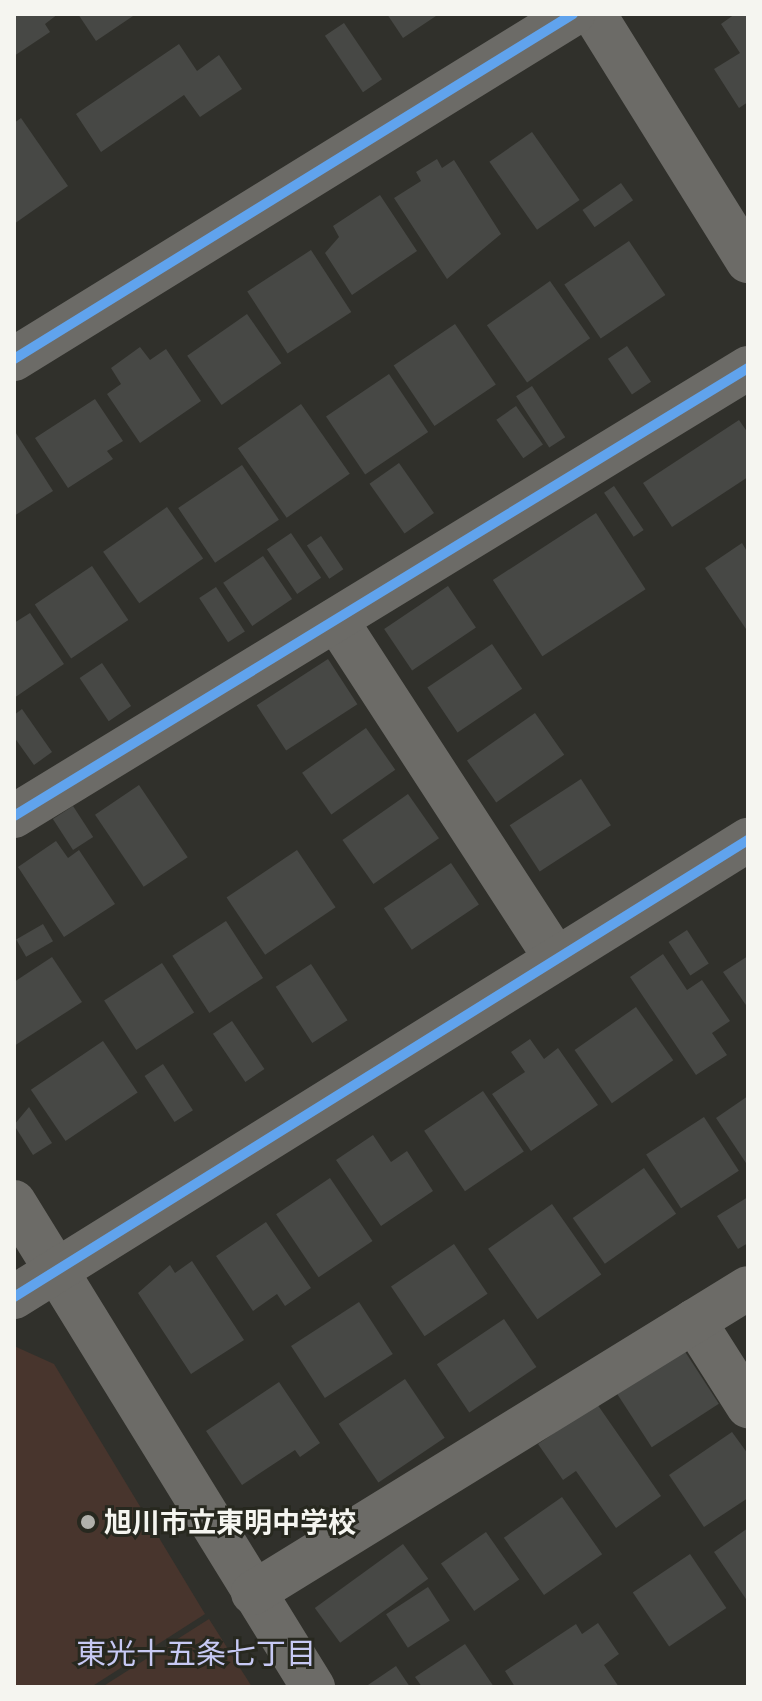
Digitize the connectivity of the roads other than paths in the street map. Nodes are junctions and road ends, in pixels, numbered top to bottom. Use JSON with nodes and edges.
{"nodes":[{"id":1,"x":573,"y":14,"type":"edge"},
{"id":2,"x":594,"y":14,"type":"edge"},
{"id":3,"x":748,"y":261,"type":"edge"},
{"id":4,"x":14,"y":359,"type":"edge"},
{"id":5,"x":748,"y":368,"type":"edge"},
{"id":6,"x":336,"y":620,"type":"junction"},
{"id":7,"x":14,"y":816,"type":"edge"},
{"id":8,"x":748,"y":840,"type":"edge"},
{"id":9,"x":556,"y":959,"type":"junction"},
{"id":10,"x":14,"y":1202,"type":"edge"},
{"id":11,"x":56,"y":1272,"type":"junction"},
{"id":12,"x":748,"y":1288,"type":"edge"},
{"id":13,"x":14,"y":1297,"type":"edge"},
{"id":14,"x":694,"y":1321,"type":"junction"},
{"id":15,"x":748,"y":1406,"type":"edge"},
{"id":16,"x":253,"y":1593,"type":"junction"},
{"id":17,"x":313,"y":1687,"type":"edge"}],
"edges":[{"from":1,"to":4,"type":"street"},
{"from":2,"to":3,"type":"street"},
{"from":5,"to":6,"type":"street"},
{"from":6,"to":7,"type":"street"},
{"from":6,"to":9,"type":"street"},
{"from":8,"to":9,"type":"street"},
{"from":9,"to":11,"type":"street"},
{"from":10,"to":11,"type":"street"},
{"from":11,"to":13,"type":"street"},
{"from":11,"to":16,"type":"street"},
{"from":12,"to":14,"type":"street"},
{"from":14,"to":15,"type":"street"},
{"from":14,"to":16,"type":"street"},
{"from":16,"to":17,"type":"street"}]}
